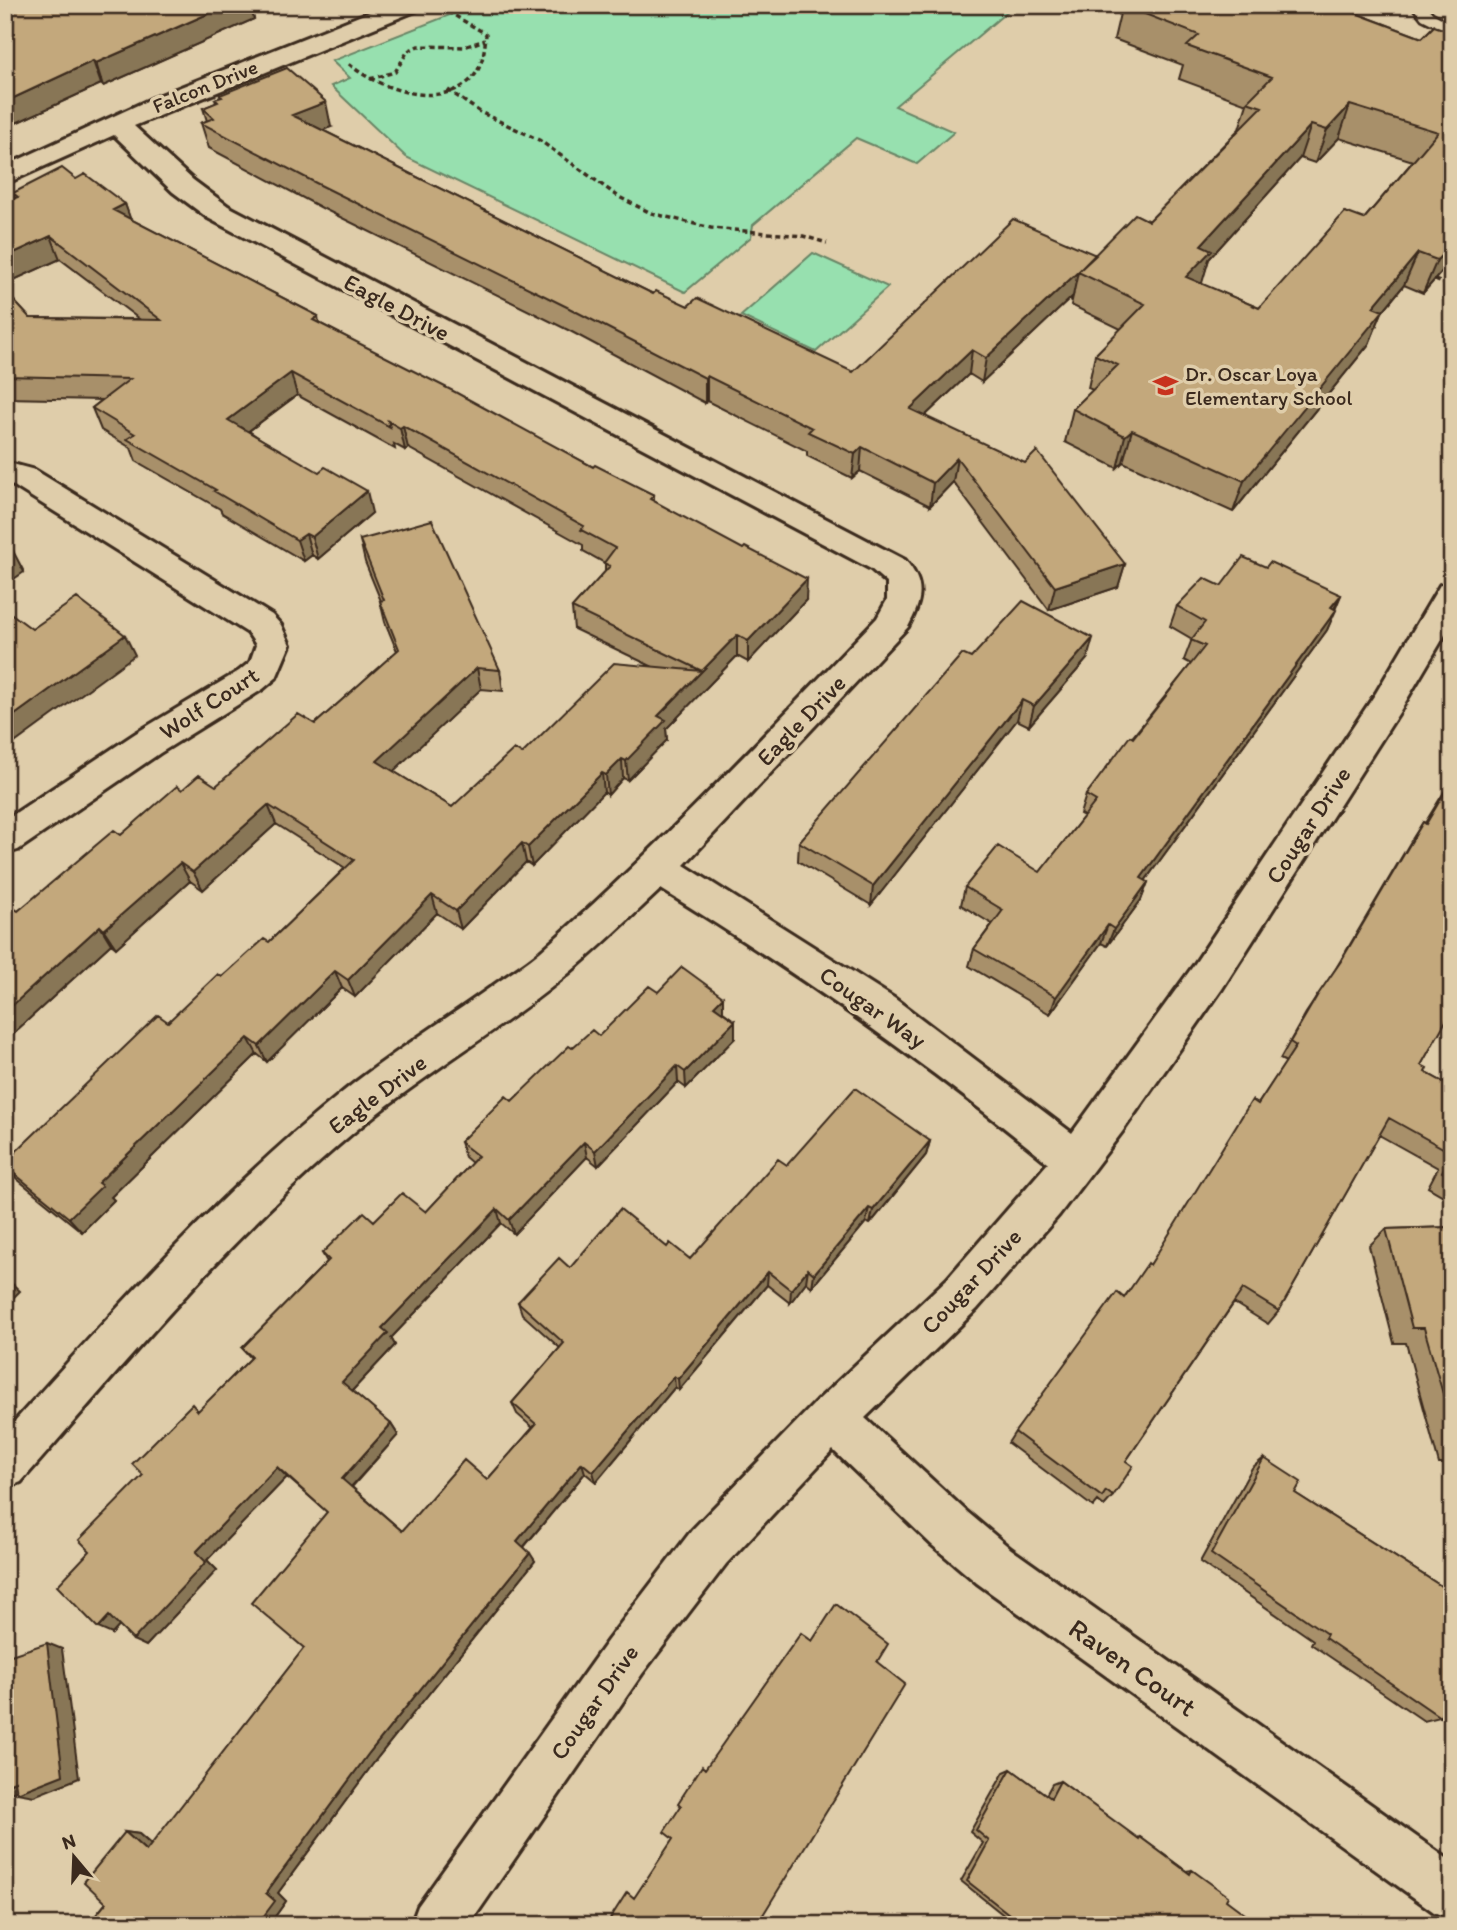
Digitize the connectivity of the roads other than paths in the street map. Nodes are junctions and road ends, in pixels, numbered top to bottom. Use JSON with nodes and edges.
{"nodes":[{"id":1,"x":409,"y":5,"type":"edge"},
{"id":2,"x":1418,"y":5,"type":"edge"},
{"id":3,"x":1452,"y":30,"type":"edge"},
{"id":4,"x":116,"y":123,"type":"junction"},
{"id":5,"x":5,"y":176,"type":"edge"},
{"id":6,"x":5,"y":473,"type":"edge"},
{"id":7,"x":1452,"y":594,"type":"edge"},
{"id":8,"x":5,"y":839,"type":"edge"},
{"id":9,"x":658,"y":868,"type":"junction"},
{"id":10,"x":1076,"y":1161,"type":"junction"},
{"id":11,"x":832,"y":1418,"type":"junction"},
{"id":12,"x":5,"y":1466,"type":"edge"},
{"id":13,"x":1452,"y":1894,"type":"edge"},
{"id":14,"x":437,"y":1925,"type":"edge"}],
"edges":[{"from":1,"to":4,"type":"street","name":"Falcon Drive"},
{"from":2,"to":3,"type":"lane"},
{"from":4,"to":5,"type":"street","name":"Falcon Drive"},
{"from":4,"to":9,"type":"street","name":"Eagle Drive"},
{"from":6,"to":8,"type":"street","name":"Wolf Court"},
{"from":7,"to":10,"type":"street","name":"Cougar Drive"},
{"from":9,"to":10,"type":"street","name":"Cougar Way"},
{"from":9,"to":12,"type":"street","name":"Eagle Drive"},
{"from":10,"to":11,"type":"street","name":"Cougar Drive"},
{"from":11,"to":13,"type":"street","name":"Raven Court"},
{"from":11,"to":14,"type":"street","name":"Cougar Drive"}]}
